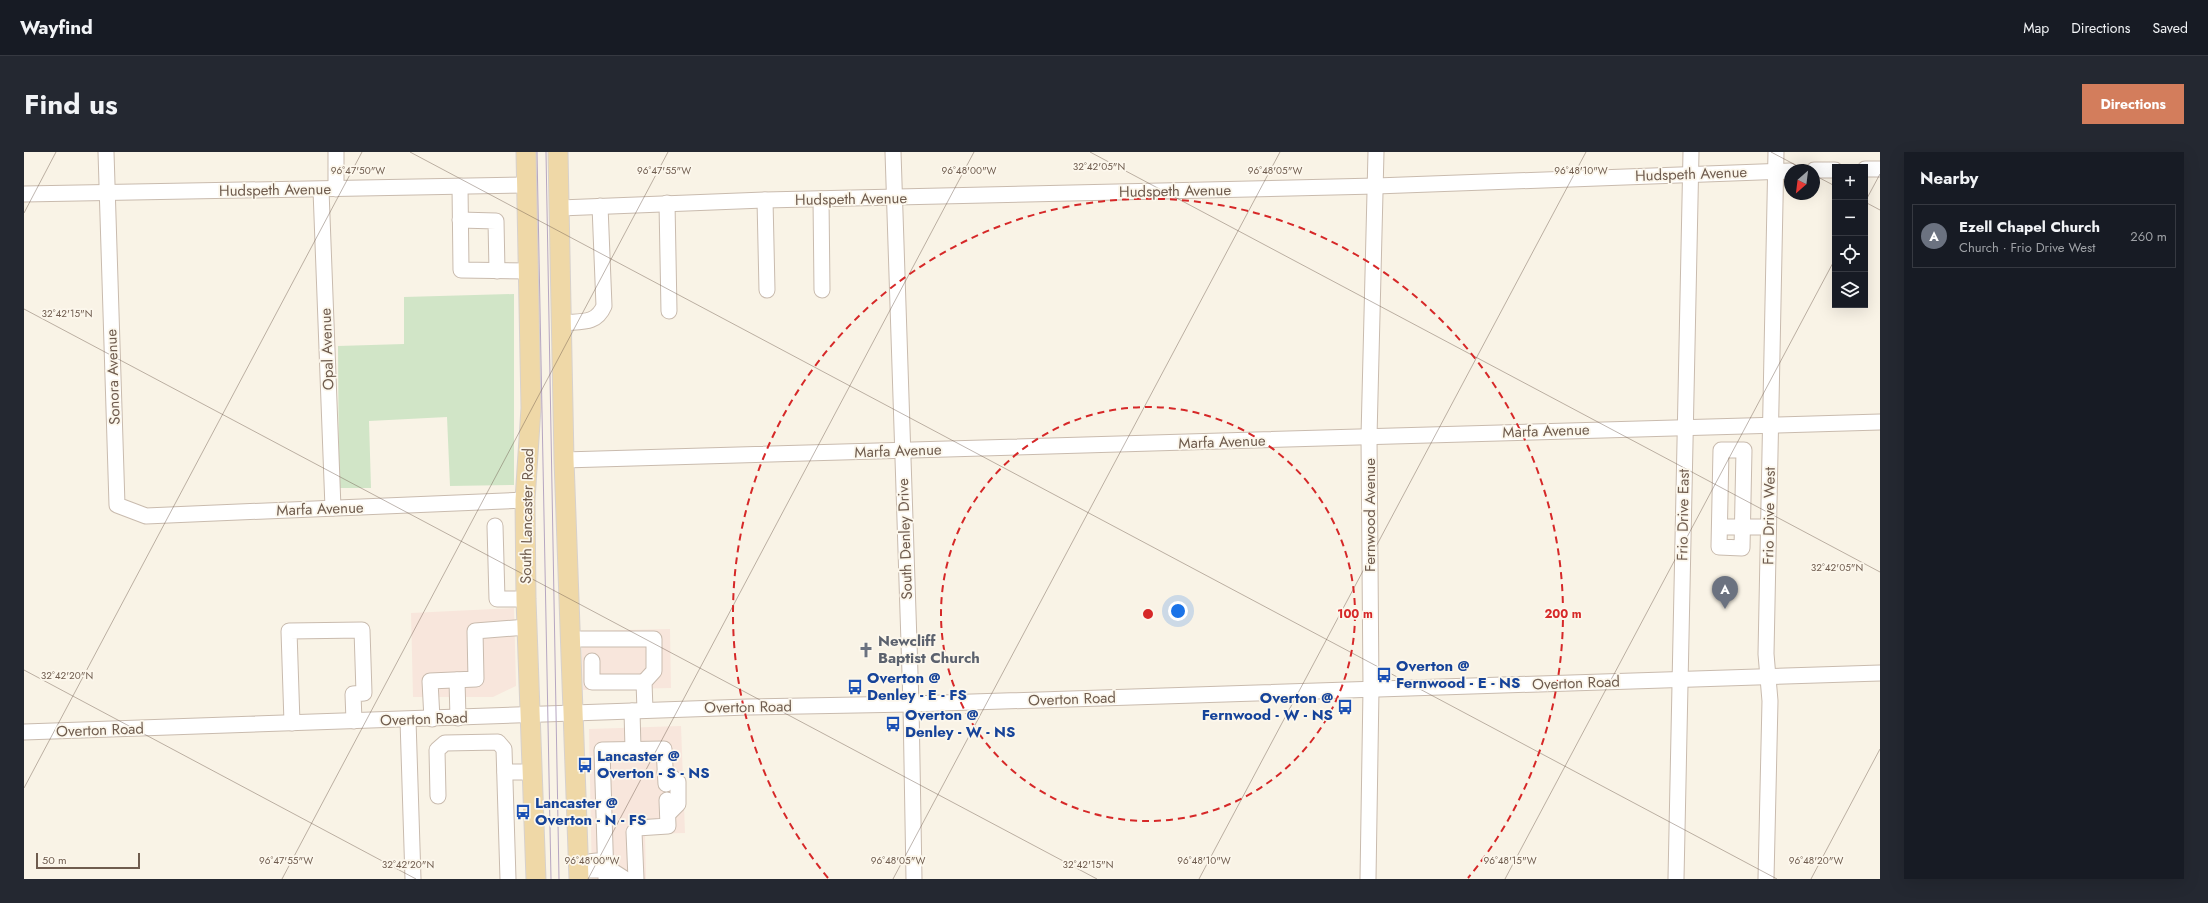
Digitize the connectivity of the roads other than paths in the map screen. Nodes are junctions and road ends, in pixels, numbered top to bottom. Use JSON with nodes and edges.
{"nodes":[{"id":1,"x":106,"y":152,"type":"edge"},
{"id":2,"x":336,"y":152,"type":"edge"},
{"id":3,"x":526,"y":152,"type":"edge"},
{"id":4,"x":558,"y":152,"type":"edge"},
{"id":5,"x":893,"y":152,"type":"edge"},
{"id":6,"x":1376,"y":152,"type":"edge"},
{"id":7,"x":1691,"y":152,"type":"edge"},
{"id":8,"x":1776,"y":152,"type":"edge"},
{"id":9,"x":1868,"y":169,"type":"edge"},
{"id":10,"x":1880,"y":169,"type":"edge"},
{"id":11,"x":1820,"y":170,"type":"edge"},
{"id":12,"x":1832,"y":170,"type":"edge"},
{"id":13,"x":1783,"y":171,"type":"edge"},
{"id":14,"x":1690,"y":174,"type":"junction"},
{"id":15,"x":527,"y":185,"type":"junction"},
{"id":16,"x":460,"y":186,"type":"junction"},
{"id":17,"x":1376,"y":186,"type":"junction"},
{"id":18,"x":336,"y":189,"type":"junction"},
{"id":19,"x":321,"y":190,"type":"junction"},
{"id":20,"x":107,"y":192,"type":"junction"},
{"id":21,"x":24,"y":194,"type":"edge"},
{"id":22,"x":894,"y":198,"type":"junction"},
{"id":23,"x":821,"y":199,"type":"junction"},
{"id":24,"x":765,"y":200,"type":"junction"},
{"id":25,"x":667,"y":204,"type":"junction"},
{"id":26,"x":600,"y":206,"type":"junction"},
{"id":27,"x":560,"y":208,"type":"junction"},
{"id":28,"x":460,"y":220,"type":"junction"},
{"id":29,"x":497,"y":271,"type":"junction"},
{"id":30,"x":529,"y":271,"type":"junction"},
{"id":31,"x":767,"y":290,"type":"dead end"},
{"id":32,"x":822,"y":290,"type":"dead end"},
{"id":33,"x":669,"y":311,"type":"dead end"},
{"id":34,"x":562,"y":322,"type":"junction"},
{"id":35,"x":1880,"y":422,"type":"edge"},
{"id":36,"x":1771,"y":425,"type":"junction"},
{"id":37,"x":1685,"y":427,"type":"junction"},
{"id":38,"x":1370,"y":437,"type":"junction"},
{"id":39,"x":902,"y":451,"type":"junction"},
{"id":40,"x":564,"y":460,"type":"junction"},
{"id":41,"x":525,"y":500,"type":"junction"},
{"id":42,"x":116,"y":505,"type":"joint"},
{"id":43,"x":333,"y":508,"type":"junction"},
{"id":44,"x":495,"y":526,"type":"dead end"},
{"id":45,"x":1720,"y":527,"type":"junction"},
{"id":46,"x":1742,"y":527,"type":"junction"},
{"id":47,"x":1768,"y":527,"type":"junction"},
{"id":48,"x":526,"y":599,"type":"junction"},
{"id":49,"x":527,"y":627,"type":"junction"},
{"id":50,"x":570,"y":639,"type":"junction"},
{"id":51,"x":591,"y":639,"type":"junction"},
{"id":52,"x":571,"y":661,"type":"junction"},
{"id":53,"x":592,"y":661,"type":"junction"},
{"id":54,"x":1880,"y":673,"type":"edge"},
{"id":55,"x":1768,"y":677,"type":"junction"},
{"id":56,"x":457,"y":680,"type":"junction"},
{"id":57,"x":1679,"y":680,"type":"junction"},
{"id":58,"x":644,"y":682,"type":"junction"},
{"id":59,"x":1371,"y":689,"type":"junction"},
{"id":60,"x":911,"y":704,"type":"junction"},
{"id":61,"x":638,"y":710,"type":"junction"},
{"id":62,"x":571,"y":713,"type":"junction"},
{"id":63,"x":529,"y":716,"type":"junction"},
{"id":64,"x":458,"y":718,"type":"junction"},
{"id":65,"x":432,"y":719,"type":"junction"},
{"id":66,"x":408,"y":720,"type":"junction"},
{"id":67,"x":354,"y":721,"type":"junction"},
{"id":68,"x":292,"y":723,"type":"junction"},
{"id":69,"x":24,"y":732,"type":"edge"},
{"id":70,"x":633,"y":749,"type":"junction"},
{"id":71,"x":505,"y":772,"type":"junction"},
{"id":72,"x":531,"y":772,"type":"junction"},
{"id":73,"x":438,"y":796,"type":"dead end"},
{"id":74,"x":580,"y":869,"type":"edge"},
{"id":75,"x":605,"y":870,"type":"edge"},
{"id":76,"x":413,"y":879,"type":"edge"},
{"id":77,"x":508,"y":879,"type":"edge"},
{"id":78,"x":536,"y":879,"type":"edge"},
{"id":79,"x":625,"y":879,"type":"edge"},
{"id":80,"x":636,"y":879,"type":"edge"},
{"id":81,"x":914,"y":879,"type":"edge"},
{"id":82,"x":1368,"y":879,"type":"edge"},
{"id":83,"x":1676,"y":879,"type":"edge"},
{"id":84,"x":1766,"y":879,"type":"edge"}],
"edges":[{"from":1,"to":20,"type":"street","name":"Sonora Avenue"},
{"from":2,"to":18,"type":"street"},
{"from":3,"to":15,"type":"main road","name":"South Lancaster Road"},
{"from":4,"to":27,"type":"main road"},
{"from":5,"to":22,"type":"street","name":"South Denley Drive"},
{"from":6,"to":17,"type":"street","name":"Fernwood Avenue"},
{"from":7,"to":14,"type":"street","name":"Frio Drive East"},
{"from":8,"to":13,"type":"street","name":"Frio Drive West"},
{"from":9,"to":10,"type":"street"},
{"from":11,"to":12,"type":"street"},
{"from":13,"to":14,"type":"street","name":"Hudspeth Avenue"},
{"from":13,"to":36,"type":"street","name":"Frio Drive West"},
{"from":14,"to":17,"type":"street","name":"Hudspeth Avenue"},
{"from":14,"to":37,"type":"street","name":"Frio Drive East"},
{"from":15,"to":16,"type":"street","name":"Hudspeth Avenue"},
{"from":15,"to":30,"type":"main road","name":"South Lancaster Road"},
{"from":16,"to":18,"type":"street","name":"Hudspeth Avenue"},
{"from":16,"to":28,"type":"street"},
{"from":17,"to":22,"type":"street","name":"Hudspeth Avenue"},
{"from":17,"to":38,"type":"street","name":"Fernwood Avenue"},
{"from":18,"to":19,"type":"street","name":"Hudspeth Avenue"},
{"from":19,"to":20,"type":"street","name":"Hudspeth Avenue"},
{"from":19,"to":43,"type":"street","name":"Opal Avenue"},
{"from":20,"to":21,"type":"street","name":"Hudspeth Avenue"},
{"from":20,"to":42,"type":"street","name":"Sonora Avenue"},
{"from":22,"to":23,"type":"street","name":"Hudspeth Avenue"},
{"from":22,"to":39,"type":"street","name":"South Denley Drive"},
{"from":23,"to":24,"type":"street","name":"Hudspeth Avenue"},
{"from":23,"to":32,"type":"street"},
{"from":24,"to":25,"type":"street","name":"Hudspeth Avenue"},
{"from":24,"to":31,"type":"street"},
{"from":25,"to":26,"type":"street","name":"Hudspeth Avenue"},
{"from":25,"to":33,"type":"street"},
{"from":26,"to":27,"type":"street","name":"Hudspeth Avenue"},
{"from":26,"to":34,"type":"street"},
{"from":27,"to":34,"type":"main road"},
{"from":28,"to":29,"type":"street"},
{"from":28,"to":29,"type":"street"},
{"from":29,"to":30,"type":"street"},
{"from":30,"to":41,"type":"main road","name":"South Lancaster Road"},
{"from":34,"to":40,"type":"main road"},
{"from":35,"to":36,"type":"street","name":"Marfa Avenue"},
{"from":36,"to":37,"type":"street","name":"Marfa Avenue"},
{"from":36,"to":47,"type":"street","name":"Frio Drive West"},
{"from":37,"to":38,"type":"street","name":"Marfa Avenue"},
{"from":37,"to":57,"type":"street","name":"Frio Drive East"},
{"from":38,"to":39,"type":"street","name":"Marfa Avenue"},
{"from":38,"to":59,"type":"street","name":"Fernwood Avenue"},
{"from":39,"to":40,"type":"street","name":"Marfa Avenue"},
{"from":39,"to":60,"type":"street","name":"South Denley Drive"},
{"from":40,"to":50,"type":"main road"},
{"from":41,"to":43,"type":"street","name":"Marfa Avenue"},
{"from":41,"to":48,"type":"main road","name":"South Lancaster Road"},
{"from":42,"to":43,"type":"street","name":"Marfa Avenue"},
{"from":44,"to":48,"type":"street"},
{"from":45,"to":46,"type":"street"},
{"from":45,"to":46,"type":"street"},
{"from":45,"to":46,"type":"street"},
{"from":46,"to":47,"type":"street"},
{"from":47,"to":55,"type":"street","name":"Frio Drive West"},
{"from":48,"to":49,"type":"main road","name":"South Lancaster Road"},
{"from":49,"to":56,"type":"street"},
{"from":49,"to":63,"type":"main road","name":"South Lancaster Road"},
{"from":50,"to":51,"type":"street"},
{"from":50,"to":52,"type":"main road"},
{"from":51,"to":53,"type":"street"},
{"from":51,"to":58,"type":"street"},
{"from":52,"to":53,"type":"street"},
{"from":52,"to":62,"type":"main road"},
{"from":53,"to":58,"type":"street"},
{"from":54,"to":55,"type":"street","name":"Overton Road"},
{"from":55,"to":57,"type":"street","name":"Overton Road"},
{"from":55,"to":84,"type":"street","name":"Frio Drive West"},
{"from":56,"to":64,"type":"street"},
{"from":56,"to":65,"type":"street"},
{"from":57,"to":59,"type":"street","name":"Overton Road"},
{"from":57,"to":83,"type":"street","name":"Frio Drive East"},
{"from":58,"to":61,"type":"street"},
{"from":59,"to":60,"type":"street","name":"Overton Road"},
{"from":59,"to":82,"type":"street","name":"Fernwood Avenue"},
{"from":60,"to":61,"type":"street","name":"Overton Road"},
{"from":60,"to":81,"type":"street","name":"South Denley Drive"},
{"from":61,"to":62,"type":"street","name":"Overton Road"},
{"from":61,"to":70,"type":"street"},
{"from":62,"to":63,"type":"street","name":"Overton Road"},
{"from":62,"to":74,"type":"main road"},
{"from":63,"to":64,"type":"street","name":"Overton Road"},
{"from":63,"to":72,"type":"main road","name":"South Lancaster Road"},
{"from":64,"to":65,"type":"street","name":"Overton Road"},
{"from":65,"to":66,"type":"street","name":"Overton Road"},
{"from":66,"to":67,"type":"street","name":"Overton Road"},
{"from":66,"to":76,"type":"street"},
{"from":67,"to":68,"type":"street","name":"Overton Road"},
{"from":67,"to":68,"type":"street"},
{"from":68,"to":69,"type":"street","name":"Overton Road"},
{"from":70,"to":75,"type":"street"},
{"from":70,"to":80,"type":"street"},
{"from":71,"to":72,"type":"street"},
{"from":71,"to":73,"type":"street"},
{"from":71,"to":77,"type":"street"},
{"from":72,"to":78,"type":"main road","name":"South Lancaster Road"},
{"from":74,"to":75,"type":"street"},
{"from":75,"to":79,"type":"street"}]}
